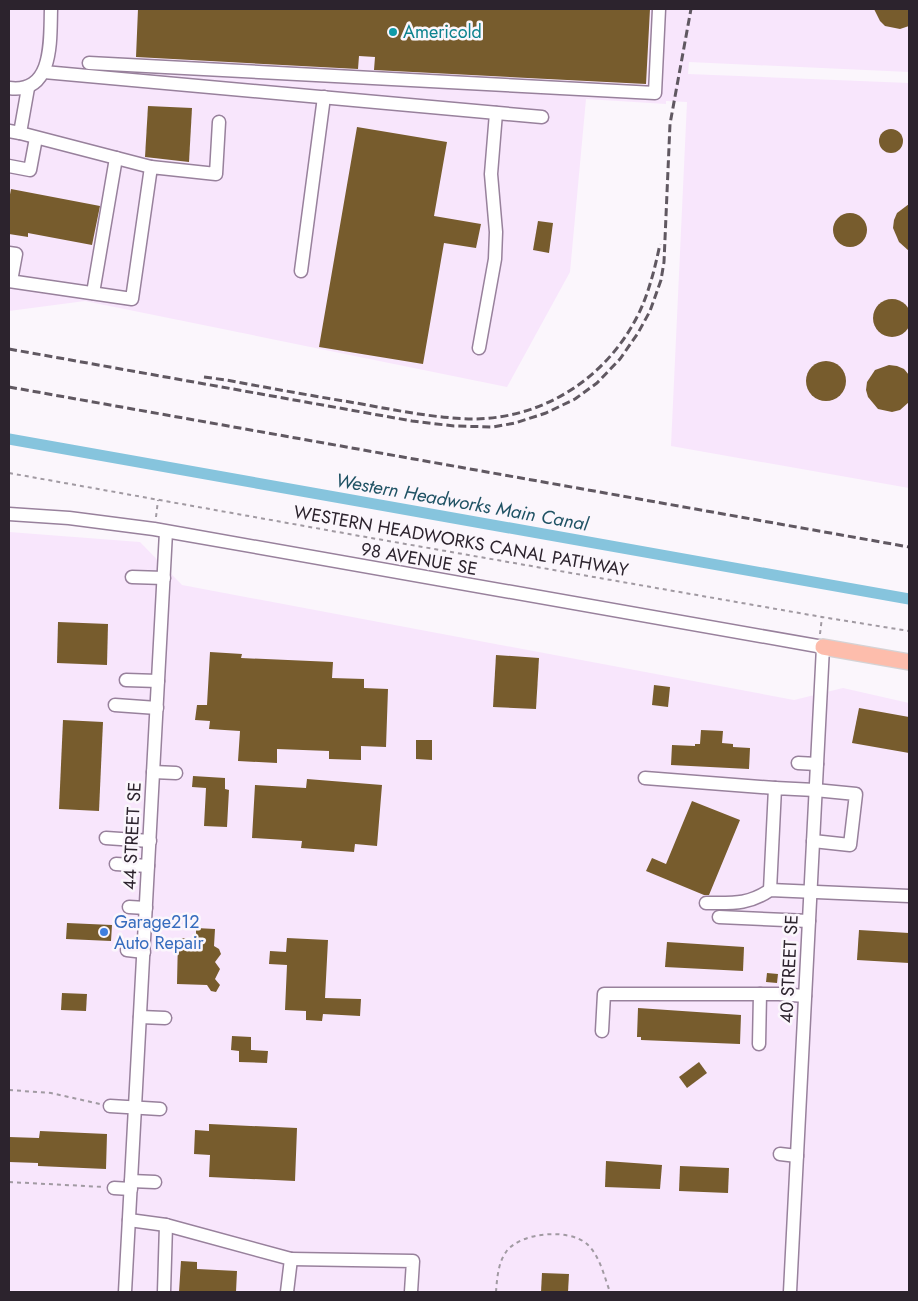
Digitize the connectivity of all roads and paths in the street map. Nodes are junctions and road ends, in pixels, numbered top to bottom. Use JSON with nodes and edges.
{"nodes":[{"id":1,"x":51,"y":9,"type":"edge"},
{"id":2,"x":659,"y":9,"type":"edge"},
{"id":3,"x":89,"y":63,"type":"dead end"},
{"id":4,"x":36,"y":81,"type":"junction"},
{"id":5,"x":9,"y":88,"type":"edge"},
{"id":6,"x":324,"y":97,"type":"junction"},
{"id":7,"x":496,"y":113,"type":"junction"},
{"id":8,"x":542,"y":117,"type":"dead end"},
{"id":9,"x":219,"y":122,"type":"dead end"},
{"id":10,"x":14,"y":132,"type":"edge"},
{"id":11,"x":36,"y":138,"type":"junction"},
{"id":12,"x":116,"y":158,"type":"junction"},
{"id":13,"x":9,"y":166,"type":"edge"},
{"id":14,"x":151,"y":167,"type":"junction"},
{"id":15,"x":9,"y":253,"type":"edge"},
{"id":16,"x":301,"y":271,"type":"dead end"},
{"id":17,"x":10,"y":281,"type":"edge"},
{"id":18,"x":93,"y":294,"type":"junction"},
{"id":19,"x":479,"y":348,"type":"dead end"},
{"id":20,"x":9,"y":473,"type":"edge"},
{"id":21,"x":158,"y":500,"type":"junction"},
{"id":22,"x":9,"y":514,"type":"edge"},
{"id":23,"x":160,"y":530,"type":"junction"},
{"id":24,"x":132,"y":577,"type":"dead end"},
{"id":25,"x":164,"y":578,"type":"junction"},
{"id":26,"x":822,"y":617,"type":"junction"},
{"id":27,"x":909,"y":630,"type":"edge"},
{"id":28,"x":823,"y":647,"type":"junction"},
{"id":29,"x":909,"y":662,"type":"edge"},
{"id":30,"x":126,"y":680,"type":"dead end"},
{"id":31,"x":158,"y":681,"type":"junction"},
{"id":32,"x":115,"y":706,"type":"dead end"},
{"id":33,"x":157,"y":708,"type":"junction"},
{"id":34,"x":798,"y":763,"type":"dead end"},
{"id":35,"x":817,"y":764,"type":"junction"},
{"id":36,"x":153,"y":772,"type":"junction"},
{"id":37,"x":176,"y":773,"type":"dead end"},
{"id":38,"x":644,"y":778,"type":"dead end"},
{"id":39,"x":775,"y":788,"type":"junction"},
{"id":40,"x":816,"y":790,"type":"junction"},
{"id":41,"x":106,"y":838,"type":"dead end"},
{"id":42,"x":150,"y":841,"type":"junction"},
{"id":43,"x":813,"y":841,"type":"junction"},
{"id":44,"x":116,"y":864,"type":"dead end"},
{"id":45,"x":148,"y":866,"type":"junction"},
{"id":46,"x":770,"y":890,"type":"junction"},
{"id":47,"x":810,"y":891,"type":"junction"},
{"id":48,"x":909,"y":896,"type":"edge"},
{"id":49,"x":706,"y":903,"type":"dead end"},
{"id":50,"x":129,"y":907,"type":"dead end"},
{"id":51,"x":146,"y":908,"type":"junction"},
{"id":52,"x":719,"y":917,"type":"dead end"},
{"id":53,"x":809,"y":921,"type":"junction"},
{"id":54,"x":127,"y":950,"type":"dead end"},
{"id":55,"x":144,"y":952,"type":"junction"},
{"id":56,"x":760,"y":994,"type":"junction"},
{"id":57,"x":805,"y":996,"type":"junction"},
{"id":58,"x":140,"y":1017,"type":"junction"},
{"id":59,"x":165,"y":1018,"type":"dead end"},
{"id":60,"x":602,"y":1031,"type":"dead end"},
{"id":61,"x":759,"y":1044,"type":"dead end"},
{"id":62,"x":9,"y":1090,"type":"edge"},
{"id":63,"x":110,"y":1106,"type":"joint"},
{"id":64,"x":135,"y":1107,"type":"junction"},
{"id":65,"x":160,"y":1109,"type":"dead end"},
{"id":66,"x":780,"y":1154,"type":"dead end"},
{"id":67,"x":797,"y":1156,"type":"junction"},
{"id":68,"x":9,"y":1182,"type":"edge"},
{"id":69,"x":155,"y":1182,"type":"dead end"},
{"id":70,"x":131,"y":1185,"type":"junction"},
{"id":71,"x":114,"y":1188,"type":"joint"},
{"id":72,"x":129,"y":1220,"type":"junction"},
{"id":73,"x":166,"y":1225,"type":"junction"},
{"id":74,"x":291,"y":1259,"type":"junction"},
{"id":75,"x":125,"y":1292,"type":"edge"},
{"id":76,"x":164,"y":1292,"type":"edge"},
{"id":77,"x":287,"y":1292,"type":"edge"},
{"id":78,"x":411,"y":1292,"type":"edge"},
{"id":79,"x":496,"y":1292,"type":"edge"},
{"id":80,"x":610,"y":1292,"type":"edge"},
{"id":81,"x":790,"y":1292,"type":"edge"}],
"edges":[{"from":1,"to":4,"type":"street"},
{"from":2,"to":3,"type":"street"},
{"from":4,"to":5,"type":"street"},
{"from":4,"to":6,"type":"street"},
{"from":4,"to":10,"type":"street"},
{"from":6,"to":7,"type":"street"},
{"from":6,"to":16,"type":"street"},
{"from":7,"to":8,"type":"street"},
{"from":7,"to":19,"type":"street"},
{"from":9,"to":14,"type":"street"},
{"from":10,"to":11,"type":"street"},
{"from":11,"to":12,"type":"street"},
{"from":11,"to":13,"type":"street"},
{"from":12,"to":14,"type":"street"},
{"from":12,"to":18,"type":"street"},
{"from":14,"to":18,"type":"street"},
{"from":15,"to":17,"type":"street"},
{"from":17,"to":18,"type":"street"},
{"from":20,"to":21,"type":"path","name":"WESTERN HEADWORKS CANAL PATHWAY"},
{"from":21,"to":23,"type":"path"},
{"from":21,"to":26,"type":"path","name":"WESTERN HEADWORKS CANAL PATHWAY"},
{"from":22,"to":23,"type":"street","name":"98 AVENUE SE"},
{"from":23,"to":25,"type":"street","name":"44 STREET SE"},
{"from":23,"to":28,"type":"street","name":"98 AVENUE SE"},
{"from":24,"to":25,"type":"street"},
{"from":25,"to":31,"type":"street","name":"44 STREET SE"},
{"from":26,"to":27,"type":"path","name":"WESTERN HEADWORKS CANAL PATHWAY"},
{"from":26,"to":28,"type":"path"},
{"from":28,"to":29,"type":"main road"},
{"from":28,"to":35,"type":"street","name":"40 STREET SE"},
{"from":30,"to":31,"type":"street"},
{"from":31,"to":33,"type":"street","name":"44 STREET SE"},
{"from":32,"to":33,"type":"street"},
{"from":33,"to":36,"type":"street","name":"44 STREET SE"},
{"from":34,"to":35,"type":"street"},
{"from":35,"to":40,"type":"street","name":"40 STREET SE"},
{"from":36,"to":37,"type":"street"},
{"from":36,"to":42,"type":"street","name":"44 STREET SE"},
{"from":38,"to":39,"type":"street"},
{"from":39,"to":40,"type":"street"},
{"from":39,"to":46,"type":"street"},
{"from":40,"to":43,"type":"street","name":"40 STREET SE"},
{"from":40,"to":43,"type":"street"},
{"from":41,"to":42,"type":"street"},
{"from":42,"to":45,"type":"street","name":"44 STREET SE"},
{"from":43,"to":47,"type":"street","name":"40 STREET SE"},
{"from":44,"to":45,"type":"street"},
{"from":45,"to":51,"type":"street","name":"44 STREET SE"},
{"from":46,"to":47,"type":"street"},
{"from":46,"to":49,"type":"street"},
{"from":47,"to":48,"type":"street"},
{"from":47,"to":53,"type":"street","name":"40 STREET SE"},
{"from":50,"to":51,"type":"street"},
{"from":51,"to":55,"type":"street","name":"44 STREET SE"},
{"from":52,"to":53,"type":"street"},
{"from":53,"to":57,"type":"street","name":"40 STREET SE"},
{"from":54,"to":55,"type":"street"},
{"from":55,"to":58,"type":"street","name":"44 STREET SE"},
{"from":56,"to":57,"type":"street"},
{"from":56,"to":60,"type":"street"},
{"from":56,"to":61,"type":"street"},
{"from":57,"to":67,"type":"street","name":"40 STREET SE"},
{"from":58,"to":59,"type":"street"},
{"from":58,"to":64,"type":"street","name":"44 STREET SE"},
{"from":62,"to":63,"type":"path"},
{"from":63,"to":64,"type":"street"},
{"from":64,"to":65,"type":"street"},
{"from":64,"to":70,"type":"street","name":"44 STREET SE"},
{"from":66,"to":67,"type":"street"},
{"from":67,"to":81,"type":"street","name":"40 STREET SE"},
{"from":68,"to":71,"type":"path"},
{"from":69,"to":70,"type":"street"},
{"from":70,"to":71,"type":"street"},
{"from":70,"to":72,"type":"street","name":"44 STREET SE"},
{"from":72,"to":73,"type":"street"},
{"from":72,"to":75,"type":"street","name":"44 STREET SE"},
{"from":73,"to":74,"type":"street"},
{"from":73,"to":76,"type":"street"},
{"from":74,"to":77,"type":"street"},
{"from":74,"to":78,"type":"street"},
{"from":79,"to":80,"type":"path"}]}
